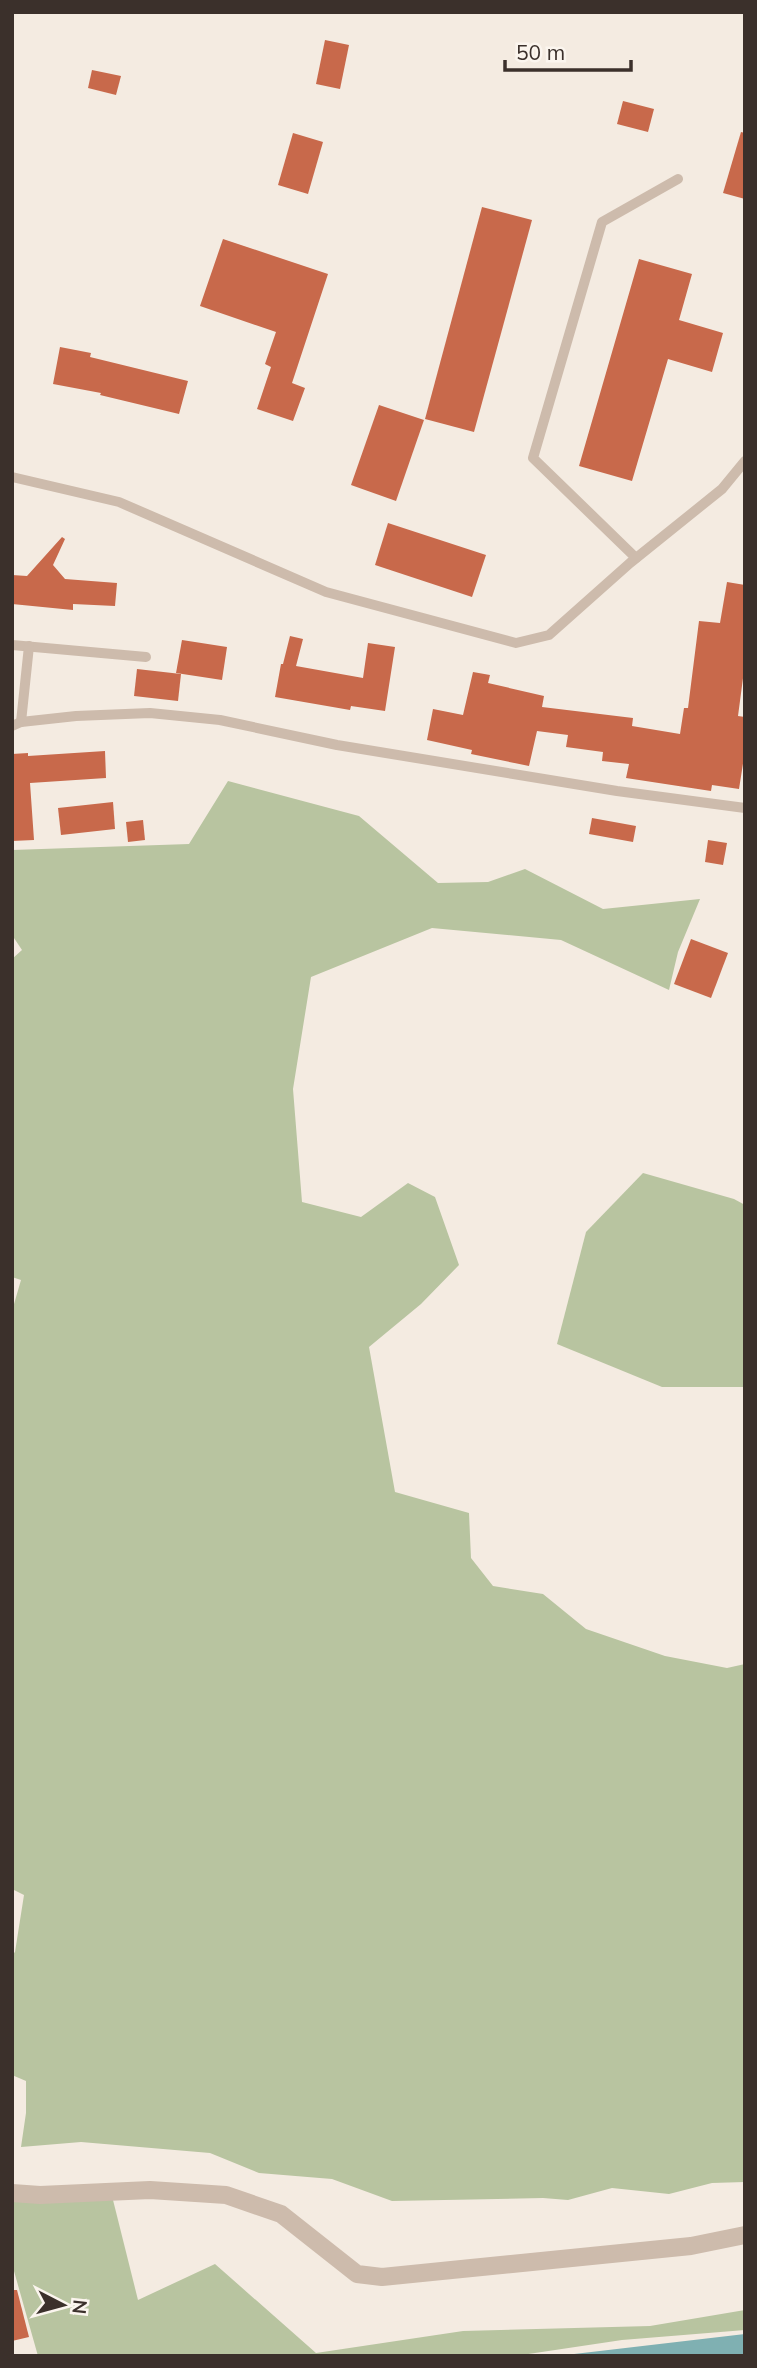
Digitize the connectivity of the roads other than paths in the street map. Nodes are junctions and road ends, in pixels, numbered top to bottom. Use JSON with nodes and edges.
{"nodes":[{"id":1,"x":678,"y":179,"type":"dead end"},
{"id":2,"x":745,"y":461,"type":"edge"},
{"id":3,"x":12,"y":477,"type":"edge"},
{"id":4,"x":636,"y":558,"type":"junction"},
{"id":5,"x":12,"y":645,"type":"edge"},
{"id":6,"x":29,"y":646,"type":"junction"},
{"id":7,"x":146,"y":657,"type":"dead end"},
{"id":8,"x":17,"y":724,"type":"edge"},
{"id":9,"x":745,"y":808,"type":"edge"},
{"id":10,"x":12,"y":2193,"type":"edge"},
{"id":11,"x":745,"y":2235,"type":"edge"}],
"edges":[{"from":1,"to":4,"type":"lane"},
{"from":2,"to":4,"type":"lane"},
{"from":3,"to":4,"type":"lane"},
{"from":5,"to":6,"type":"lane"},
{"from":6,"to":7,"type":"lane"},
{"from":6,"to":8,"type":"lane"},
{"from":8,"to":9,"type":"lane"},
{"from":10,"to":11,"type":"street"}]}
